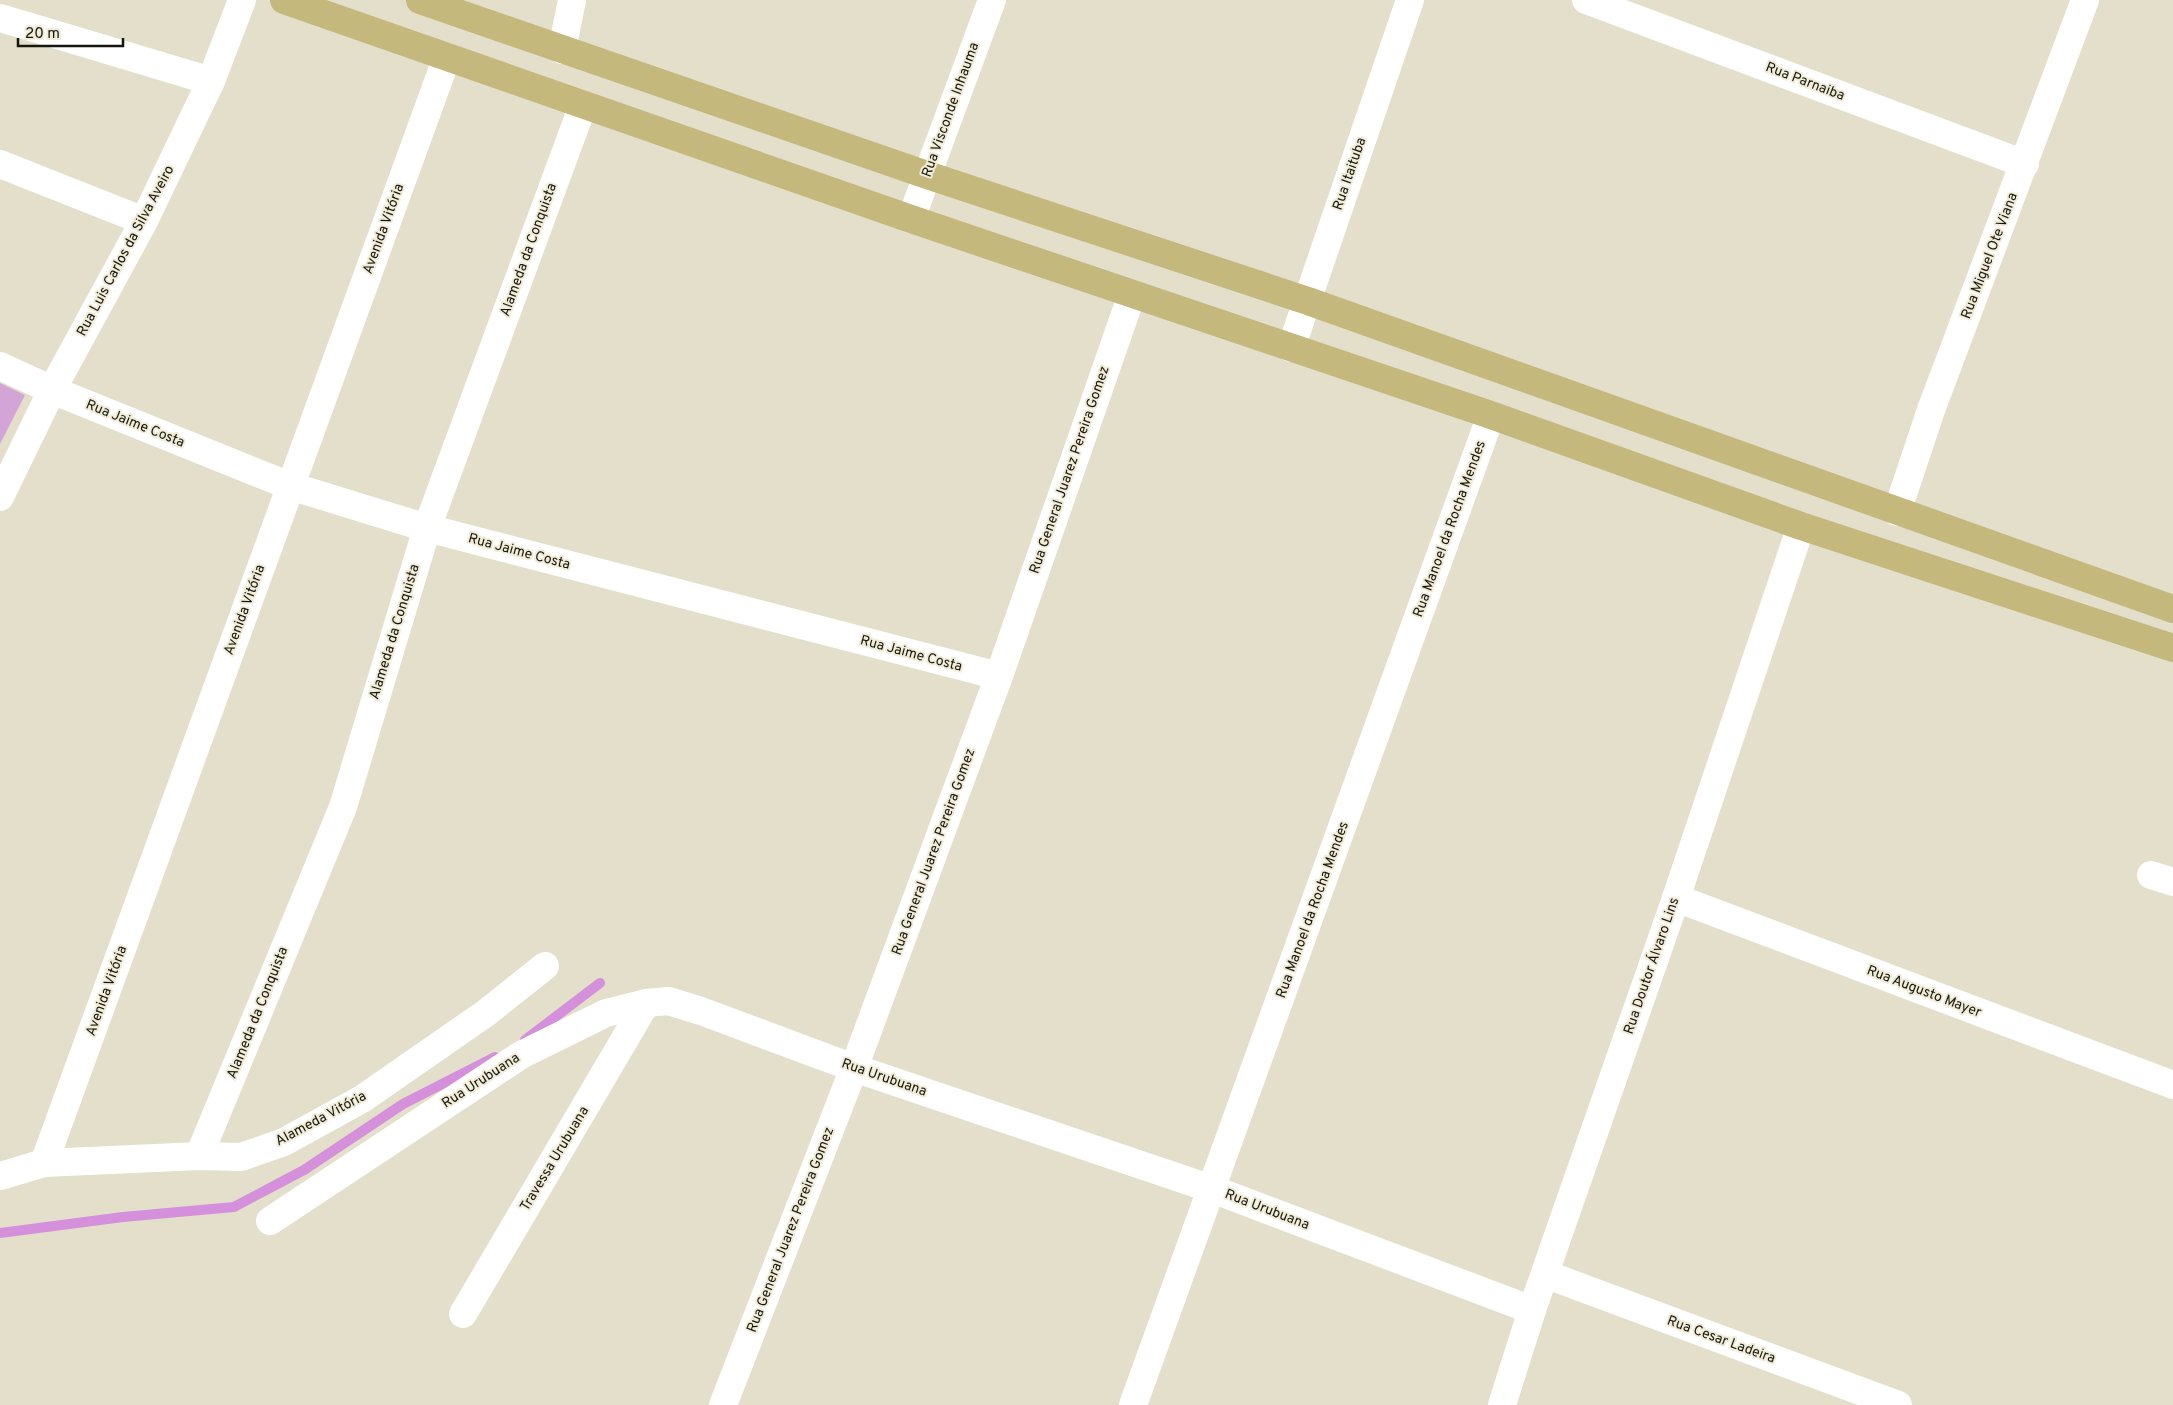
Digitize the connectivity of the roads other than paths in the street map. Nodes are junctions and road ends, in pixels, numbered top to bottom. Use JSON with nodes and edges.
{"nodes":[{"id":1,"x":242,"y":0,"type":"edge"},
{"id":2,"x":284,"y":0,"type":"edge"},
{"id":3,"x":420,"y":0,"type":"edge"},
{"id":4,"x":572,"y":0,"type":"edge"},
{"id":5,"x":992,"y":0,"type":"edge"},
{"id":6,"x":1410,"y":0,"type":"edge"},
{"id":7,"x":1586,"y":0,"type":"edge"},
{"id":8,"x":2085,"y":0,"type":"edge"},
{"id":9,"x":0,"y":18,"type":"edge"},
{"id":10,"x":562,"y":50,"type":"junction"},
{"id":11,"x":447,"y":57,"type":"junction"},
{"id":12,"x":211,"y":81,"type":"junction"},
{"id":13,"x":583,"y":105,"type":"junction"},
{"id":14,"x":0,"y":164,"type":"edge"},
{"id":15,"x":2025,"y":164,"type":"junction"},
{"id":16,"x":927,"y":176,"type":"junction"},
{"id":17,"x":911,"y":219,"type":"junction"},
{"id":18,"x":144,"y":221,"type":"junction"},
{"id":19,"x":1132,"y":294,"type":"junction"},
{"id":20,"x":1308,"y":301,"type":"junction"},
{"id":21,"x":1291,"y":348,"type":"junction"},
{"id":22,"x":0,"y":366,"type":"edge"},
{"id":23,"x":52,"y":390,"type":"junction"},
{"id":24,"x":1490,"y":415,"type":"junction"},
{"id":25,"x":290,"y":486,"type":"junction"},
{"id":26,"x":0,"y":497,"type":"edge"},
{"id":27,"x":1897,"y":512,"type":"junction"},
{"id":28,"x":1800,"y":526,"type":"junction"},
{"id":29,"x":427,"y":528,"type":"junction"},
{"id":30,"x":2173,"y":609,"type":"edge"},
{"id":31,"x":2173,"y":648,"type":"edge"},
{"id":32,"x":999,"y":676,"type":"junction"},
{"id":33,"x":1676,"y":898,"type":"junction"},
{"id":34,"x":545,"y":966,"type":"dead end"},
{"id":35,"x":646,"y":1003,"type":"junction"},
{"id":36,"x":854,"y":1068,"type":"junction"},
{"id":37,"x":2173,"y":1085,"type":"edge"},
{"id":38,"x":199,"y":1156,"type":"junction"},
{"id":39,"x":44,"y":1163,"type":"junction"},
{"id":40,"x":0,"y":1176,"type":"edge"},
{"id":41,"x":1212,"y":1190,"type":"junction"},
{"id":42,"x":270,"y":1221,"type":"dead end"},
{"id":43,"x":1545,"y":1274,"type":"junction"},
{"id":44,"x":1532,"y":1310,"type":"junction"},
{"id":45,"x":463,"y":1314,"type":"dead end"},
{"id":46,"x":723,"y":1405,"type":"edge"},
{"id":47,"x":1133,"y":1405,"type":"edge"},
{"id":48,"x":1502,"y":1405,"type":"edge"},
{"id":49,"x":1898,"y":1405,"type":"edge"}],
"edges":[{"from":1,"to":12,"type":"street","name":"Rua Luis Carlos da Silva Aveiro"},
{"from":2,"to":11,"type":"main road"},
{"from":3,"to":10,"type":"main road"},
{"from":4,"to":10,"type":"street"},
{"from":5,"to":16,"type":"street","name":"Rua Visconde Inhauma"},
{"from":6,"to":20,"type":"street","name":"Rua Itaituba"},
{"from":7,"to":15,"type":"street","name":"Rua Parnaiba"},
{"from":8,"to":15,"type":"street","name":"Rua Miguel Ote Viana"},
{"from":9,"to":12,"type":"street"},
{"from":10,"to":16,"type":"main road"},
{"from":11,"to":13,"type":"main road"},
{"from":11,"to":25,"type":"street","name":"Avenida Vitória"},
{"from":12,"to":18,"type":"street","name":"Rua Luis Carlos da Silva Aveiro"},
{"from":13,"to":17,"type":"main road"},
{"from":13,"to":29,"type":"street","name":"Alameda da Conquista"},
{"from":14,"to":18,"type":"street"},
{"from":15,"to":27,"type":"street","name":"Rua Miguel Ote Viana"},
{"from":16,"to":17,"type":"street","name":"Rua Visconde Inhauma"},
{"from":16,"to":20,"type":"main road"},
{"from":17,"to":19,"type":"main road"},
{"from":18,"to":23,"type":"street","name":"Rua Luis Carlos da Silva Aveiro"},
{"from":19,"to":21,"type":"main road"},
{"from":19,"to":32,"type":"street","name":"Rua General Juarez Pereira Gomez"},
{"from":20,"to":21,"type":"street","name":"Rua Itaituba"},
{"from":20,"to":27,"type":"main road"},
{"from":21,"to":24,"type":"main road"},
{"from":22,"to":23,"type":"street","name":"Rua Jaime Costa"},
{"from":23,"to":25,"type":"street","name":"Rua Jaime Costa"},
{"from":23,"to":26,"type":"street","name":"Rua Luis Carlos da Silva Aveiro"},
{"from":24,"to":28,"type":"main road"},
{"from":24,"to":41,"type":"street","name":"Rua Manoel da Rocha Mendes"},
{"from":25,"to":29,"type":"street","name":"Rua Jaime Costa"},
{"from":25,"to":39,"type":"street","name":"Avenida Vitória"},
{"from":27,"to":30,"type":"main road"},
{"from":28,"to":31,"type":"main road"},
{"from":28,"to":33,"type":"street","name":"Rua Doutor Álvaro Lins"},
{"from":29,"to":32,"type":"street","name":"Rua Jaime Costa"},
{"from":29,"to":38,"type":"street","name":"Alameda da Conquista"},
{"from":32,"to":36,"type":"street","name":"Rua General Juarez Pereira Gomez"},
{"from":33,"to":37,"type":"street","name":"Rua Augusto Mayer"},
{"from":33,"to":43,"type":"street","name":"Rua Doutor Álvaro Lins"},
{"from":34,"to":38,"type":"street","name":"Alameda Vitória"},
{"from":35,"to":36,"type":"street","name":"Rua Urubuana"},
{"from":35,"to":42,"type":"street","name":"Rua Urubuana"},
{"from":35,"to":45,"type":"street","name":"Travessa Urubuana"},
{"from":36,"to":41,"type":"street","name":"Rua Urubuana"},
{"from":36,"to":46,"type":"street","name":"Rua General Juarez Pereira Gomez"},
{"from":38,"to":39,"type":"street","name":"Alameda Vitória"},
{"from":39,"to":40,"type":"street","name":"Alameda Vitória"},
{"from":41,"to":44,"type":"street","name":"Rua Urubuana"},
{"from":41,"to":47,"type":"street","name":"Rua Manoel da Rocha Mendes"},
{"from":43,"to":44,"type":"street","name":"Rua Doutor Álvaro Lins"},
{"from":43,"to":49,"type":"street","name":"Rua Cesar Ladeira"},
{"from":44,"to":48,"type":"street","name":"Rua Doutor Álvaro Lins"}]}
